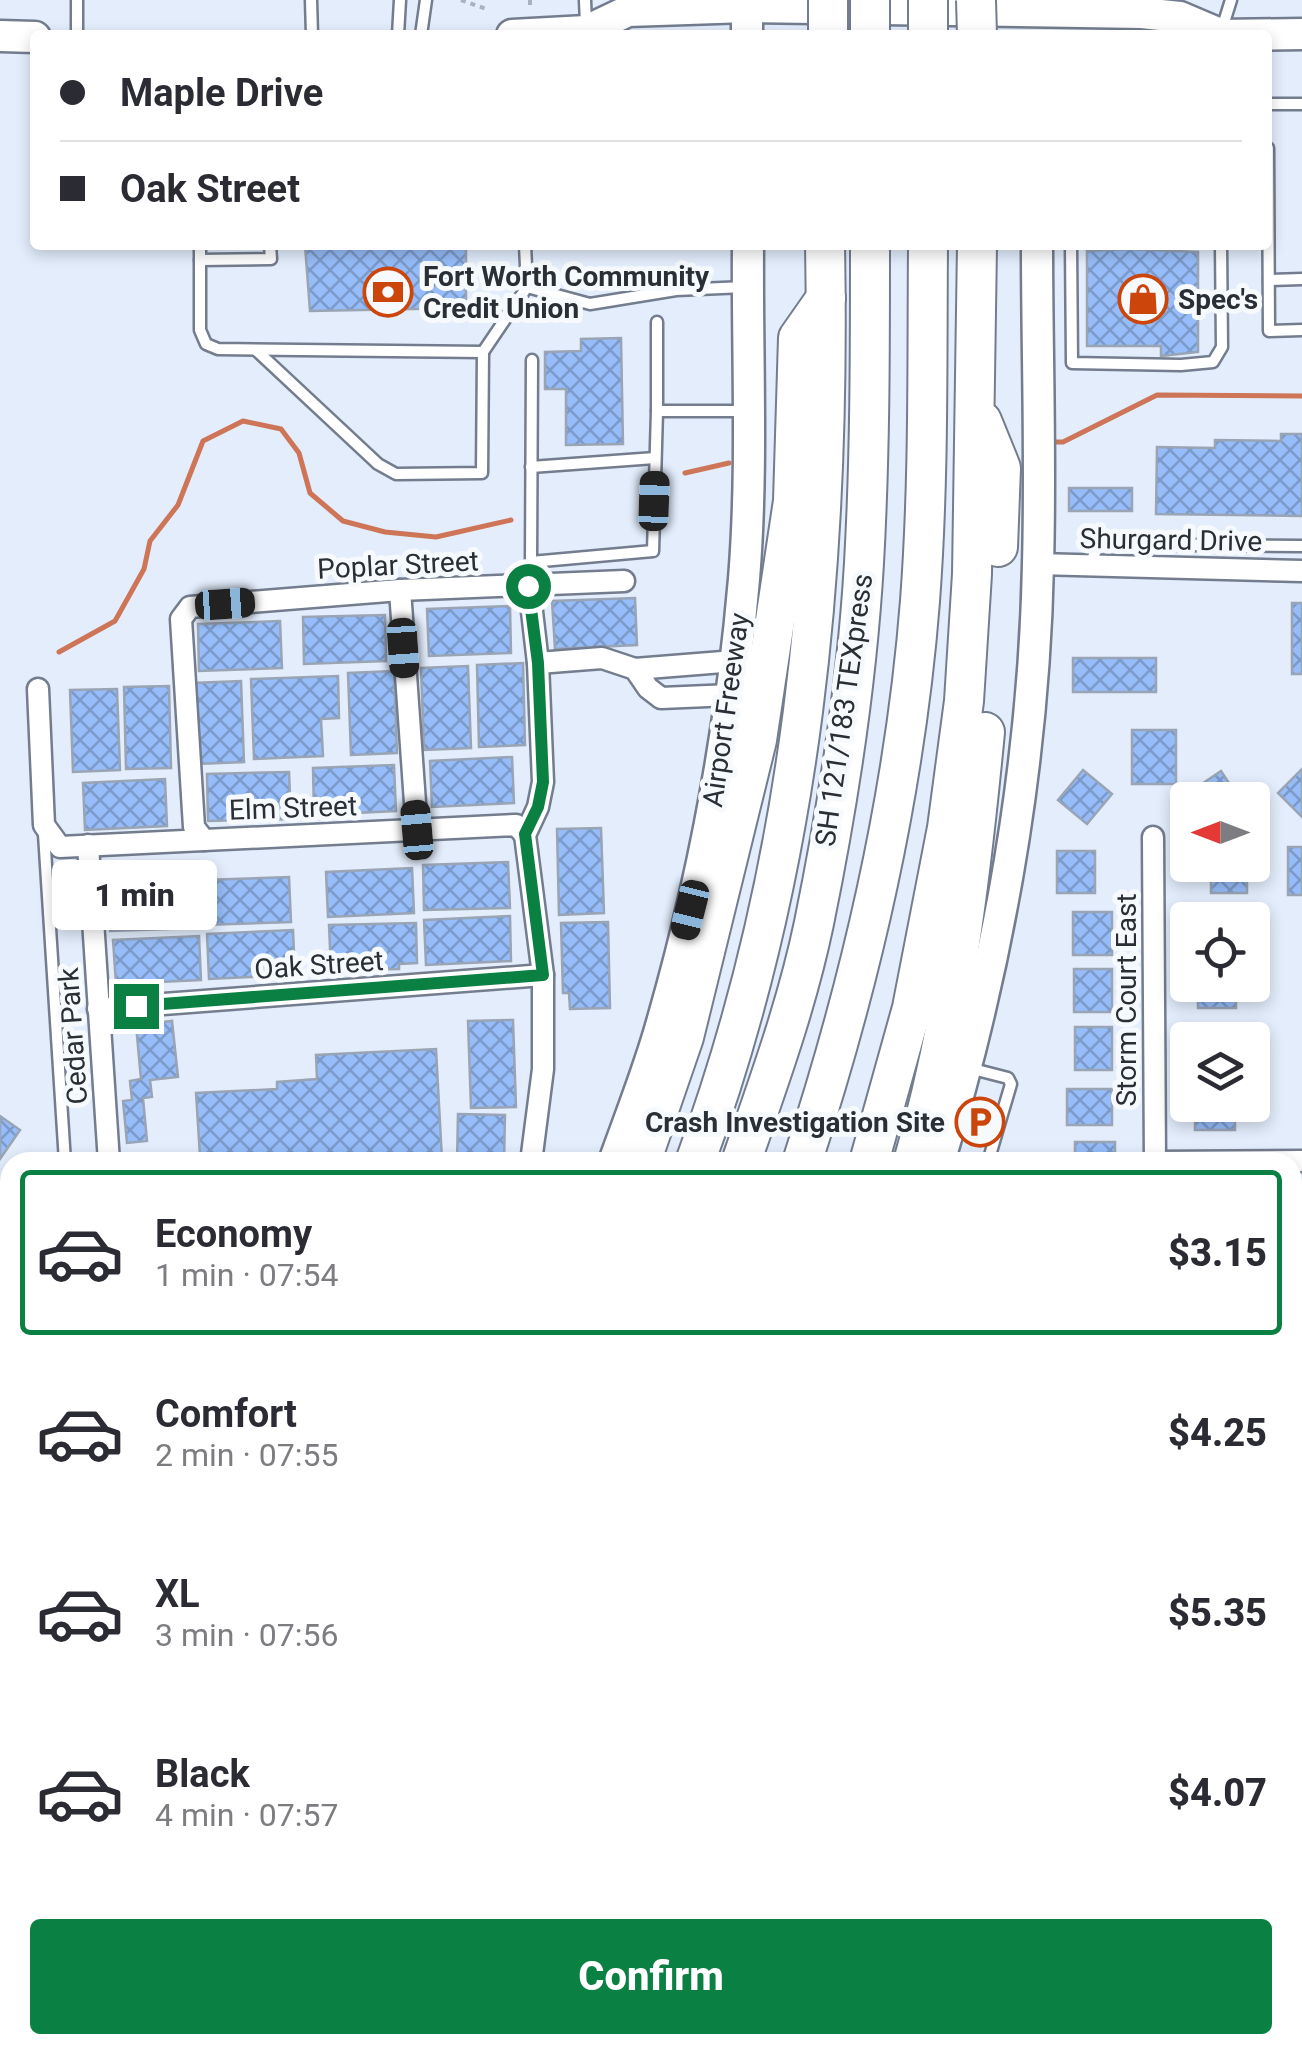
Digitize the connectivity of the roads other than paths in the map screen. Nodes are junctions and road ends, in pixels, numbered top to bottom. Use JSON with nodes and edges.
{"nodes":[{"id":1,"x":77,"y":0,"type":"edge"},
{"id":2,"x":311,"y":0,"type":"edge"},
{"id":3,"x":400,"y":0,"type":"edge"},
{"id":4,"x":426,"y":0,"type":"edge"},
{"id":5,"x":585,"y":0,"type":"edge"},
{"id":6,"x":828,"y":0,"type":"edge"},
{"id":7,"x":870,"y":0,"type":"edge"},
{"id":8,"x":928,"y":0,"type":"edge"},
{"id":9,"x":976,"y":0,"type":"edge"},
{"id":10,"x":1231,"y":0,"type":"edge"},
{"id":11,"x":1028,"y":11,"type":"edge"},
{"id":12,"x":747,"y":14,"type":"edge"},
{"id":13,"x":77,"y":30,"type":"edge"},
{"id":14,"x":312,"y":30,"type":"edge"},
{"id":15,"x":398,"y":30,"type":"edge"},
{"id":16,"x":421,"y":30,"type":"edge"},
{"id":17,"x":589,"y":30,"type":"edge"},
{"id":18,"x":596,"y":30,"type":"edge"},
{"id":19,"x":828,"y":30,"type":"edge"},
{"id":20,"x":870,"y":30,"type":"edge"},
{"id":21,"x":928,"y":30,"type":"edge"},
{"id":22,"x":977,"y":30,"type":"edge"},
{"id":23,"x":1007,"y":30,"type":"edge"},
{"id":24,"x":1208,"y":30,"type":"edge"},
{"id":25,"x":1221,"y":30,"type":"edge"},
{"id":26,"x":1272,"y":34,"type":"edge"},
{"id":27,"x":1302,"y":34,"type":"edge"},
{"id":28,"x":0,"y":36,"type":"edge"},
{"id":29,"x":30,"y":36,"type":"edge"},
{"id":30,"x":1272,"y":104,"type":"edge"},
{"id":31,"x":1302,"y":104,"type":"edge"},
{"id":32,"x":200,"y":250,"type":"edge"},
{"id":33,"x":270,"y":250,"type":"edge"},
{"id":34,"x":525,"y":250,"type":"edge"},
{"id":35,"x":748,"y":250,"type":"edge"},
{"id":36,"x":825,"y":250,"type":"edge"},
{"id":37,"x":870,"y":250,"type":"edge"},
{"id":38,"x":928,"y":250,"type":"edge"},
{"id":39,"x":976,"y":250,"type":"edge"},
{"id":40,"x":1037,"y":250,"type":"edge"},
{"id":41,"x":1071,"y":250,"type":"edge"},
{"id":42,"x":1222,"y":250,"type":"edge"},
{"id":43,"x":1269,"y":250,"type":"edge"},
{"id":44,"x":200,"y":260,"type":"junction"},
{"id":45,"x":1302,"y":279,"type":"edge"},
{"id":46,"x":1269,"y":280,"type":"junction"},
{"id":47,"x":748,"y":287,"type":"junction"},
{"id":48,"x":527,"y":288,"type":"junction"},
{"id":49,"x":826,"y":298,"type":"junction"},
{"id":50,"x":658,"y":322,"type":"dead end"},
{"id":51,"x":1302,"y":330,"type":"edge"},
{"id":52,"x":257,"y":351,"type":"junction"},
{"id":53,"x":484,"y":352,"type":"junction"},
{"id":54,"x":532,"y":360,"type":"dead end"},
{"id":55,"x":975,"y":401,"type":"junction"},
{"id":56,"x":658,"y":411,"type":"junction"},
{"id":57,"x":748,"y":411,"type":"junction"},
{"id":58,"x":655,"y":458,"type":"junction"},
{"id":59,"x":531,"y":467,"type":"junction"},
{"id":60,"x":1302,"y":546,"type":"edge"},
{"id":61,"x":1038,"y":564,"type":"junction"},
{"id":62,"x":1089,"y":565,"type":"junction"},
{"id":63,"x":1302,"y":571,"type":"edge"},
{"id":64,"x":624,"y":581,"type":"dead end"},
{"id":65,"x":528,"y":586,"type":"junction"},
{"id":66,"x":400,"y":590,"type":"junction"},
{"id":67,"x":735,"y":662,"type":"junction"},
{"id":68,"x":538,"y":663,"type":"junction"},
{"id":69,"x":634,"y":669,"type":"junction"},
{"id":70,"x":38,"y":688,"type":"dead end"},
{"id":71,"x":731,"y":695,"type":"junction"},
{"id":72,"x":44,"y":825,"type":"junction"},
{"id":73,"x":417,"y":830,"type":"junction"},
{"id":74,"x":525,"y":834,"type":"junction"},
{"id":75,"x":1153,"y":838,"type":"dead end"},
{"id":76,"x":204,"y":840,"type":"junction"},
{"id":77,"x":88,"y":846,"type":"junction"},
{"id":78,"x":543,"y":975,"type":"junction"},
{"id":79,"x":98,"y":1009,"type":"junction"},
{"id":80,"x":966,"y":1068,"type":"junction"},
{"id":81,"x":64,"y":1152,"type":"edge"},
{"id":82,"x":108,"y":1152,"type":"edge"},
{"id":83,"x":532,"y":1152,"type":"edge"},
{"id":84,"x":617,"y":1152,"type":"edge"},
{"id":85,"x":644,"y":1152,"type":"edge"},
{"id":86,"x":698,"y":1152,"type":"edge"},
{"id":87,"x":744,"y":1152,"type":"edge"},
{"id":88,"x":805,"y":1152,"type":"edge"},
{"id":89,"x":873,"y":1152,"type":"edge"},
{"id":90,"x":916,"y":1152,"type":"edge"},
{"id":91,"x":942,"y":1152,"type":"edge"},
{"id":92,"x":991,"y":1152,"type":"edge"},
{"id":93,"x":1155,"y":1152,"type":"edge"}],
"edges":[{"from":1,"to":13,"type":"lane"},
{"from":2,"to":14,"type":"lane"},
{"from":3,"to":15,"type":"lane"},
{"from":4,"to":16,"type":"lane"},
{"from":5,"to":17,"type":"lane"},
{"from":6,"to":19,"type":"highway","bridge":true},
{"from":7,"to":20,"type":"highway","bridge":true},
{"from":8,"to":21,"type":"highway","bridge":true},
{"from":9,"to":22,"type":"highway","bridge":true},
{"from":10,"to":25,"type":"lane"},
{"from":11,"to":12,"type":"main road"},
{"from":11,"to":23,"type":"highway"},
{"from":11,"to":24,"type":"main road"},
{"from":12,"to":18,"type":"main road"},
{"from":26,"to":27,"type":"main road"},
{"from":28,"to":29,"type":"main road"},
{"from":30,"to":31,"type":"lane"},
{"from":32,"to":44,"type":"lane"},
{"from":33,"to":44,"type":"lane"},
{"from":34,"to":48,"type":"lane"},
{"from":35,"to":47,"type":"main road","name":"Airport Freeway"},
{"from":36,"to":49,"type":"highway"},
{"from":37,"to":87,"type":"highway","name":"SH 121/183 TEXpress"},
{"from":38,"to":88,"type":"highway"},
{"from":39,"to":55,"type":"highway"},
{"from":40,"to":61,"type":"main road"},
{"from":41,"to":42,"type":"lane"},
{"from":43,"to":46,"type":"lane"},
{"from":44,"to":52,"type":"lane"},
{"from":45,"to":46,"type":"lane"},
{"from":46,"to":51,"type":"lane"},
{"from":47,"to":48,"type":"lane"},
{"from":47,"to":57,"type":"main road","name":"Airport Freeway"},
{"from":48,"to":53,"type":"lane"},
{"from":49,"to":85,"type":"highway"},
{"from":49,"to":86,"type":"highway"},
{"from":50,"to":56,"type":"lane"},
{"from":52,"to":53,"type":"lane"},
{"from":52,"to":53,"type":"lane"},
{"from":54,"to":59,"type":"lane"},
{"from":55,"to":89,"type":"highway"},
{"from":55,"to":90,"type":"highway"},
{"from":56,"to":57,"type":"lane"},
{"from":56,"to":58,"type":"lane"},
{"from":57,"to":67,"type":"main road","name":"Airport Freeway"},
{"from":58,"to":59,"type":"lane"},
{"from":58,"to":59,"type":"lane"},
{"from":60,"to":62,"type":"lane"},
{"from":61,"to":62,"type":"street","name":"Shurgard Drive"},
{"from":61,"to":80,"type":"main road"},
{"from":62,"to":63,"type":"street","name":"Shurgard Drive"},
{"from":64,"to":65,"type":"street","name":"Poplar Street"},
{"from":65,"to":66,"type":"street","name":"Poplar Street"},
{"from":65,"to":68,"type":"street"},
{"from":66,"to":73,"type":"street"},
{"from":66,"to":76,"type":"street","name":"Poplar Street"},
{"from":67,"to":69,"type":"street"},
{"from":67,"to":71,"type":"main road","name":"Airport Freeway"},
{"from":68,"to":69,"type":"street"},
{"from":68,"to":74,"type":"street"},
{"from":69,"to":71,"type":"street"},
{"from":70,"to":72,"type":"street"},
{"from":71,"to":84,"type":"main road","name":"Airport Freeway"},
{"from":72,"to":77,"type":"street","name":"Elm Street"},
{"from":72,"to":81,"type":"lane"},
{"from":73,"to":74,"type":"street","name":"Elm Street"},
{"from":73,"to":76,"type":"street","name":"Elm Street"},
{"from":74,"to":78,"type":"street"},
{"from":75,"to":93,"type":"street","name":"Storm Court East"},
{"from":76,"to":77,"type":"street","name":"Elm Street"},
{"from":77,"to":79,"type":"street","name":"Cedar Park"},
{"from":78,"to":79,"type":"street","name":"Oak Street"},
{"from":78,"to":83,"type":"street"},
{"from":79,"to":82,"type":"street","name":"Cedar Park"},
{"from":80,"to":91,"type":"main road"},
{"from":80,"to":92,"type":"lane"}]}
